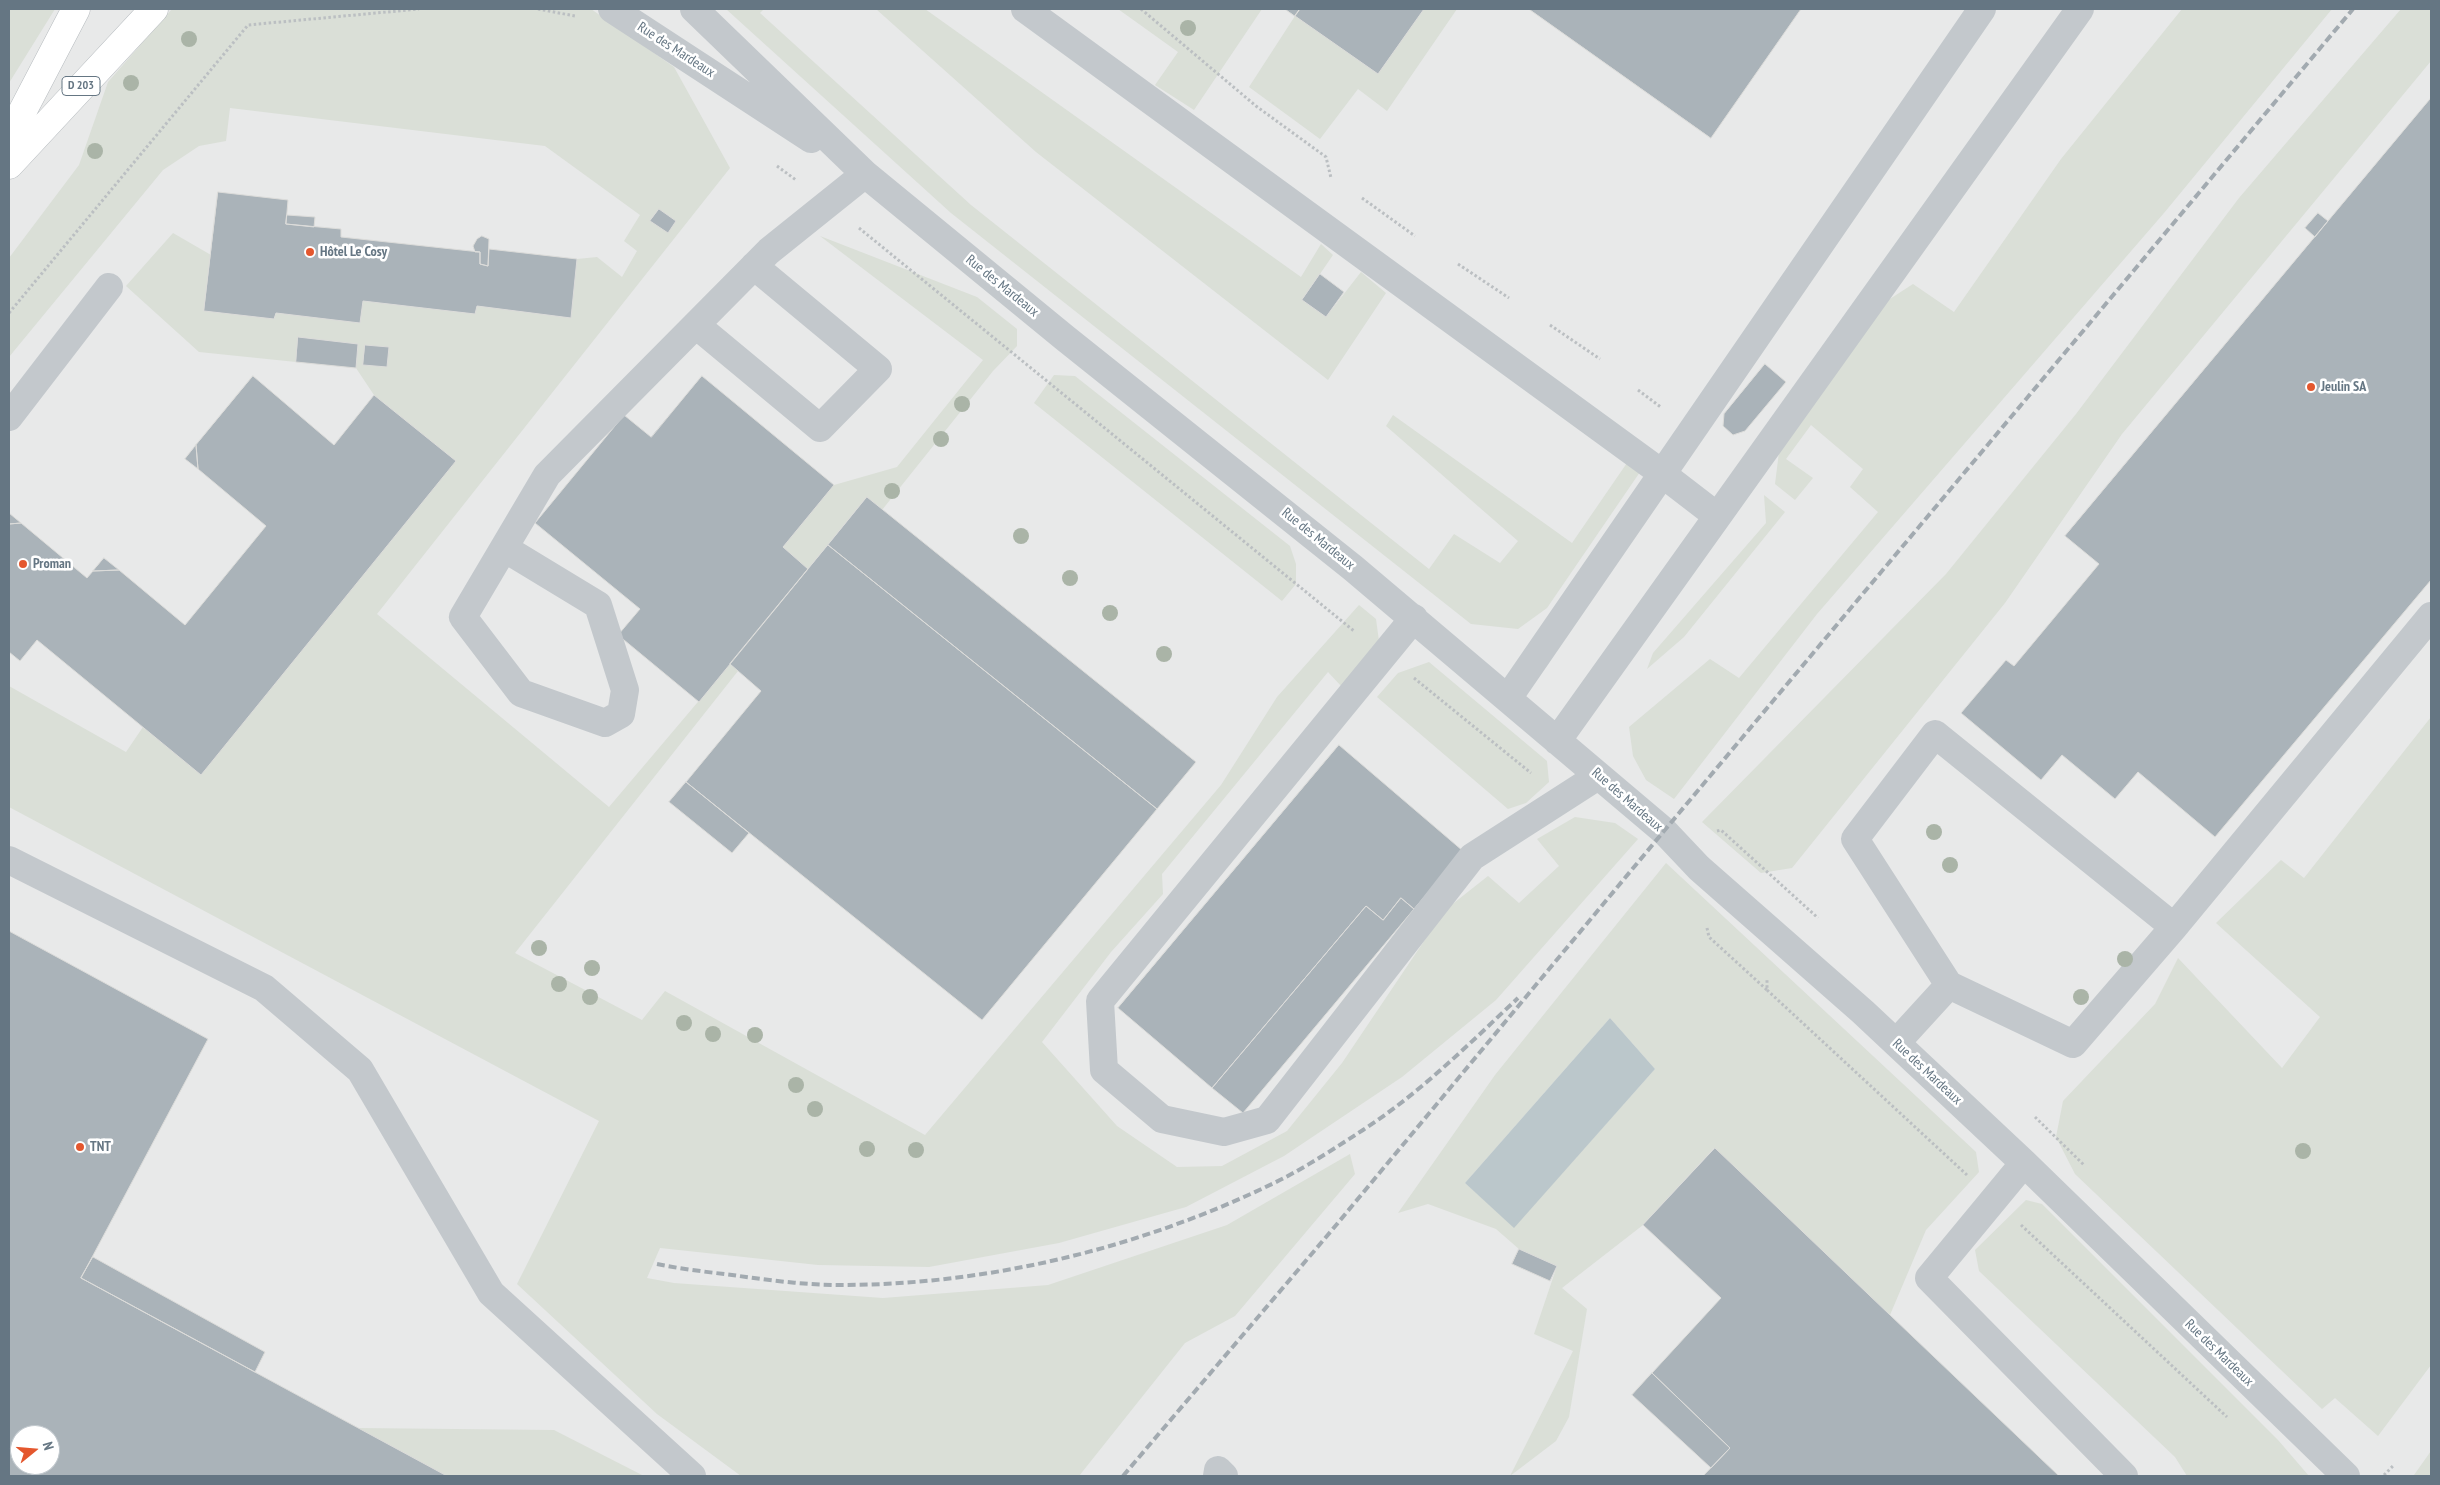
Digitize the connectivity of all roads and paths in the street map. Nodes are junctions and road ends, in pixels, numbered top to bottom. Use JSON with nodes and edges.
{"nodes":[{"id":1,"x":76,"y":9,"type":"edge"},
{"id":2,"x":154,"y":9,"type":"edge"},
{"id":3,"x":419,"y":9,"type":"edge"},
{"id":4,"x":538,"y":9,"type":"edge"},
{"id":5,"x":612,"y":9,"type":"edge"},
{"id":6,"x":694,"y":9,"type":"edge"},
{"id":7,"x":1025,"y":9,"type":"edge"},
{"id":8,"x":1141,"y":9,"type":"edge"},
{"id":9,"x":1982,"y":9,"type":"edge"},
{"id":10,"x":2080,"y":9,"type":"edge"},
{"id":11,"x":577,"y":16,"type":"dead end"},
{"id":12,"x":9,"y":137,"type":"edge"},
{"id":13,"x":773,"y":163,"type":"dead end"},
{"id":14,"x":9,"y":165,"type":"edge"},
{"id":15,"x":865,"y":174,"type":"junction"},
{"id":16,"x":1331,"y":178,"type":"dead end"},
{"id":17,"x":1362,"y":198,"type":"dead end"},
{"id":18,"x":828,"y":204,"type":"junction"},
{"id":19,"x":1415,"y":236,"type":"dead end"},
{"id":20,"x":1458,"y":264,"type":"dead end"},
{"id":21,"x":754,"y":266,"type":"junction"},
{"id":22,"x":109,"y":287,"type":"dead end"},
{"id":23,"x":1509,"y":298,"type":"dead end"},
{"id":24,"x":9,"y":313,"type":"edge"},
{"id":25,"x":696,"y":325,"type":"junction"},
{"id":26,"x":1550,"y":325,"type":"dead end"},
{"id":27,"x":1600,"y":359,"type":"dead end"},
{"id":28,"x":9,"y":417,"type":"edge"},
{"id":29,"x":1662,"y":473,"type":"junction"},
{"id":30,"x":1717,"y":516,"type":"junction"},
{"id":31,"x":504,"y":548,"type":"junction"},
{"id":32,"x":2431,"y":616,"type":"edge"},
{"id":33,"x":1414,"y":618,"type":"junction"},
{"id":34,"x":1384,"y":654,"type":"junction"},
{"id":35,"x":1508,"y":698,"type":"junction"},
{"id":36,"x":1557,"y":740,"type":"junction"},
{"id":37,"x":1598,"y":776,"type":"junction"},
{"id":38,"x":1564,"y":798,"type":"junction"},
{"id":39,"x":9,"y":860,"type":"edge"},
{"id":40,"x":2174,"y":927,"type":"junction"},
{"id":41,"x":1949,"y":985,"type":"junction"},
{"id":42,"x":1767,"y":990,"type":"dead end"},
{"id":43,"x":1896,"y":1043,"type":"junction"},
{"id":44,"x":2024,"y":1163,"type":"junction"},
{"id":45,"x":1994,"y":1200,"type":"junction"},
{"id":46,"x":2232,"y":1422,"type":"dead end"},
{"id":47,"x":2394,"y":1465,"type":"dead end"},
{"id":48,"x":692,"y":1476,"type":"edge"},
{"id":49,"x":1216,"y":1476,"type":"edge"},
{"id":50,"x":1224,"y":1476,"type":"edge"},
{"id":51,"x":2124,"y":1476,"type":"edge"},
{"id":52,"x":2346,"y":1476,"type":"edge"},
{"id":53,"x":2384,"y":1476,"type":"edge"}],
"edges":[{"from":1,"to":12,"type":"main road","number":"D 203"},
{"from":2,"to":14,"type":"main road","number":"D 203"},
{"from":3,"to":24,"type":"path"},
{"from":4,"to":11,"type":"path"},
{"from":5,"to":15,"type":"street","name":"Rue des Mardeaux"},
{"from":6,"to":15,"type":"street","name":"Rue des Mardeaux"},
{"from":7,"to":29,"type":"street"},
{"from":8,"to":16,"type":"path"},
{"from":9,"to":29,"type":"street"},
{"from":10,"to":30,"type":"street"},
{"from":13,"to":18,"type":"path"},
{"from":15,"to":18,"type":"street"},
{"from":15,"to":33,"type":"street","name":"Rue des Mardeaux"},
{"from":17,"to":19,"type":"path"},
{"from":18,"to":21,"type":"street"},
{"from":18,"to":34,"type":"path"},
{"from":20,"to":23,"type":"path"},
{"from":21,"to":25,"type":"street"},
{"from":21,"to":25,"type":"street"},
{"from":22,"to":28,"type":"street"},
{"from":25,"to":31,"type":"street"},
{"from":26,"to":27,"type":"path"},
{"from":29,"to":30,"type":"street"},
{"from":29,"to":35,"type":"street"},
{"from":30,"to":36,"type":"street"},
{"from":31,"to":31,"type":"street"},
{"from":32,"to":40,"type":"street"},
{"from":33,"to":34,"type":"street"},
{"from":33,"to":35,"type":"street","name":"Rue des Mardeaux"},
{"from":34,"to":38,"type":"path"},
{"from":34,"to":38,"type":"street"},
{"from":35,"to":36,"type":"street","name":"Rue des Mardeaux"},
{"from":36,"to":37,"type":"street","name":"Rue des Mardeaux"},
{"from":37,"to":38,"type":"street"},
{"from":37,"to":43,"type":"street","name":"Rue des Mardeaux"},
{"from":39,"to":48,"type":"street"},
{"from":40,"to":41,"type":"street"},
{"from":40,"to":41,"type":"street"},
{"from":41,"to":43,"type":"street"},
{"from":42,"to":45,"type":"path"},
{"from":43,"to":44,"type":"street","name":"Rue des Mardeaux"},
{"from":44,"to":45,"type":"street"},
{"from":44,"to":52,"type":"street","name":"Rue des Mardeaux"},
{"from":45,"to":46,"type":"path"},
{"from":45,"to":51,"type":"street"},
{"from":47,"to":53,"type":"path"},
{"from":49,"to":50,"type":"street"}]}
